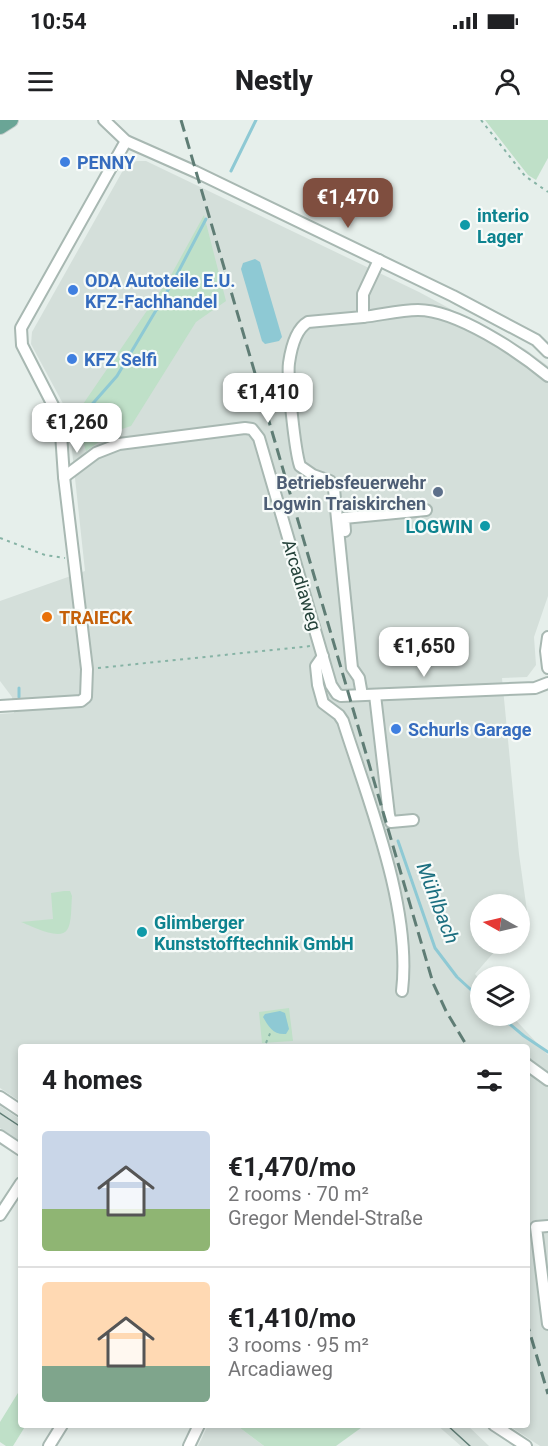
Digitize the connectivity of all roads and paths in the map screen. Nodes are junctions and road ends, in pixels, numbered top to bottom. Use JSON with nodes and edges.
{"nodes":[{"id":1,"x":11,"y":120,"type":"edge"},
{"id":2,"x":104,"y":120,"type":"edge"},
{"id":3,"x":481,"y":120,"type":"edge"},
{"id":4,"x":0,"y":127,"type":"edge"},
{"id":5,"x":126,"y":141,"type":"junction"},
{"id":6,"x":548,"y":192,"type":"edge"},
{"id":7,"x":380,"y":260,"type":"junction"},
{"id":8,"x":363,"y":317,"type":"junction"},
{"id":9,"x":548,"y":352,"type":"edge"},
{"id":10,"x":548,"y":376,"type":"edge"},
{"id":11,"x":64,"y":477,"type":"junction"},
{"id":12,"x":426,"y":510,"type":"dead end"},
{"id":13,"x":0,"y":538,"type":"edge"},
{"id":14,"x":73,"y":559,"type":"junction"},
{"id":15,"x":548,"y":637,"type":"edge"},
{"id":16,"x":322,"y":650,"type":"junction"},
{"id":17,"x":548,"y":668,"type":"edge"},
{"id":18,"x":87,"y":669,"type":"junction"},
{"id":19,"x":359,"y":678,"type":"junction"},
{"id":20,"x":548,"y":683,"type":"edge"},
{"id":21,"x":375,"y":694,"type":"junction"},
{"id":22,"x":362,"y":695,"type":"junction"},
{"id":23,"x":0,"y":706,"type":"edge"},
{"id":24,"x":413,"y":820,"type":"dead end"},
{"id":25,"x":402,"y":991,"type":"dead end"},
{"id":26,"x":271,"y":1031,"type":"dead end"},
{"id":27,"x":267,"y":1043,"type":"dead end"},
{"id":28,"x":530,"y":1067,"type":"edge"},
{"id":29,"x":548,"y":1080,"type":"edge"},
{"id":30,"x":0,"y":1097,"type":"edge"},
{"id":31,"x":18,"y":1109,"type":"edge"},
{"id":32,"x":0,"y":1136,"type":"edge"},
{"id":33,"x":18,"y":1148,"type":"edge"},
{"id":34,"x":18,"y":1188,"type":"edge"},
{"id":35,"x":0,"y":1215,"type":"edge"},
{"id":36,"x":548,"y":1226,"type":"edge"},
{"id":37,"x":548,"y":1324,"type":"edge"},
{"id":38,"x":60,"y":1428,"type":"edge"},
{"id":39,"x":198,"y":1428,"type":"edge"},
{"id":40,"x":499,"y":1428,"type":"edge"},
{"id":41,"x":49,"y":1446,"type":"edge"},
{"id":42,"x":189,"y":1446,"type":"edge"},
{"id":43,"x":526,"y":1446,"type":"edge"}],
"edges":[{"from":1,"to":4,"type":"main road"},
{"from":2,"to":5,"type":"street"},
{"from":3,"to":6,"type":"path"},
{"from":5,"to":7,"type":"street"},
{"from":5,"to":11,"type":"street"},
{"from":7,"to":8,"type":"street"},
{"from":7,"to":9,"type":"street"},
{"from":8,"to":10,"type":"street"},
{"from":8,"to":19,"type":"street"},
{"from":11,"to":14,"type":"street"},
{"from":11,"to":16,"type":"street","name":"Arcadiaweg"},
{"from":12,"to":19,"type":"street"},
{"from":13,"to":14,"type":"path"},
{"from":14,"to":18,"type":"street"},
{"from":15,"to":17,"type":"street"},
{"from":16,"to":18,"type":"path"},
{"from":16,"to":22,"type":"street","name":"Arcadiaweg"},
{"from":16,"to":25,"type":"street"},
{"from":18,"to":23,"type":"street"},
{"from":19,"to":22,"type":"street"},
{"from":20,"to":21,"type":"street","name":"Arcadiaweg"},
{"from":21,"to":22,"type":"street","name":"Arcadiaweg"},
{"from":21,"to":24,"type":"street"},
{"from":26,"to":27,"type":"path"},
{"from":28,"to":29,"type":"street"},
{"from":30,"to":31,"type":"street"},
{"from":32,"to":33,"type":"street"},
{"from":34,"to":35,"type":"street"},
{"from":36,"to":37,"type":"street"},
{"from":38,"to":41,"type":"street"},
{"from":39,"to":42,"type":"street"},
{"from":40,"to":43,"type":"street"}]}
